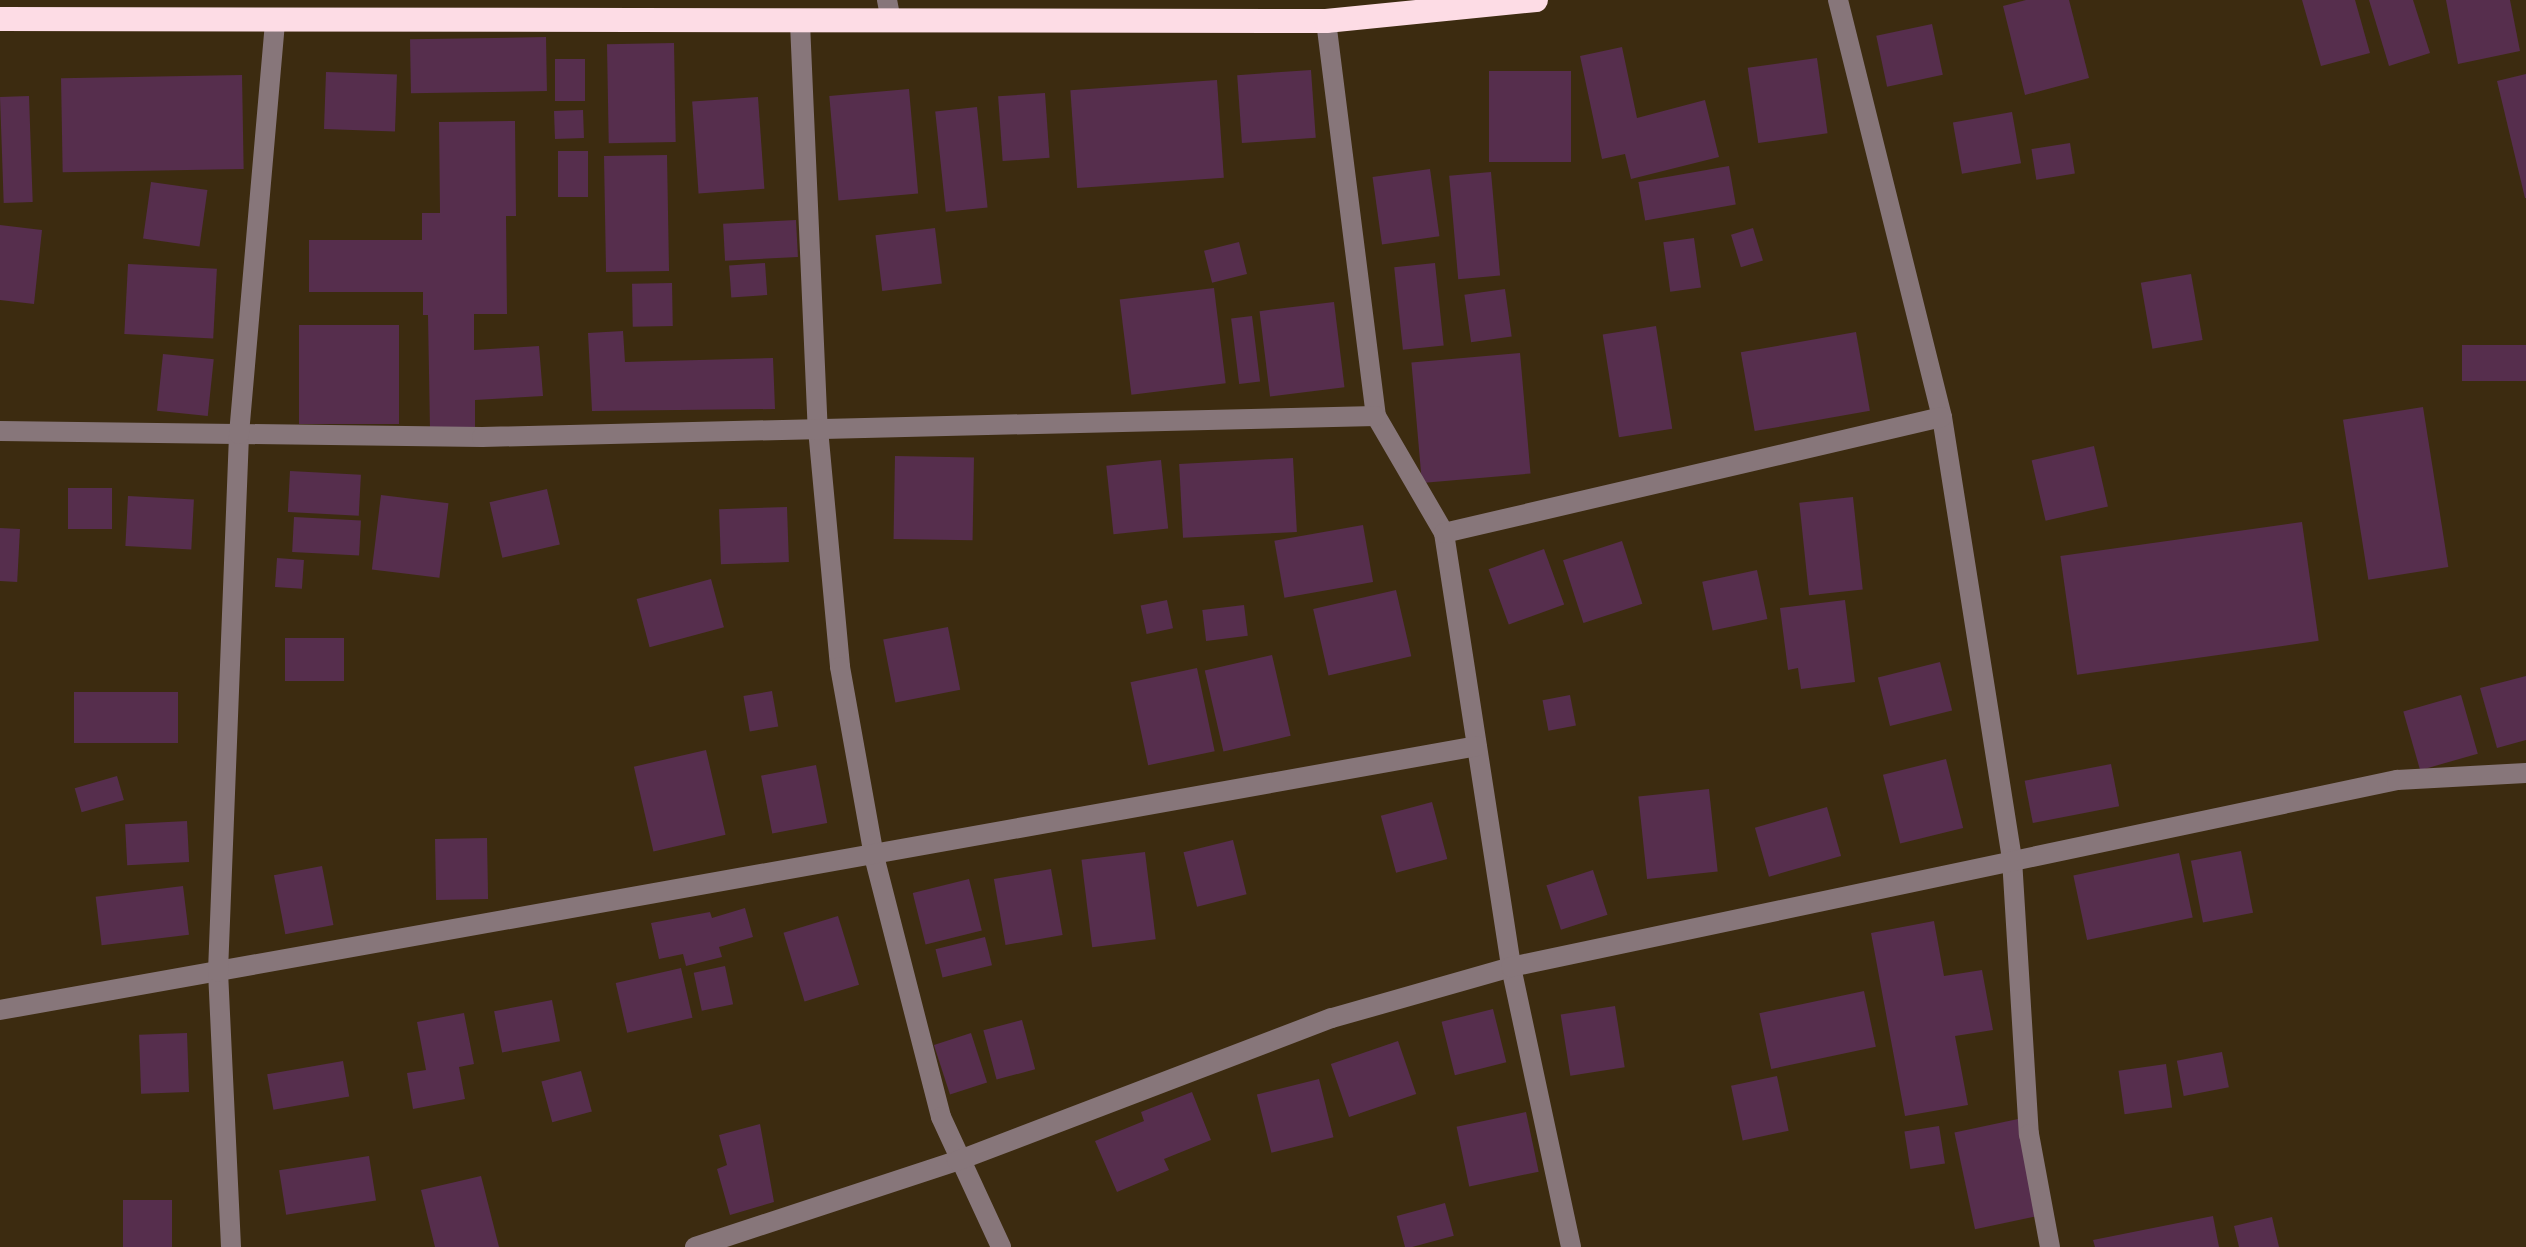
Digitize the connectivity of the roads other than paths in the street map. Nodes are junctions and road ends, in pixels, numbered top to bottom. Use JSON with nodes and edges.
{"nodes":[{"id":1,"x":1536,"y":0,"type":"edge"},
{"id":2,"x":1838,"y":0,"type":"edge"},
{"id":3,"x":889,"y":10,"type":"edge"},
{"id":4,"x":0,"y":19,"type":"edge"},
{"id":5,"x":1326,"y":21,"type":"junction"},
{"id":6,"x":275,"y":22,"type":"junction"},
{"id":7,"x":800,"y":23,"type":"junction"},
{"id":8,"x":1376,"y":416,"type":"junction"},
{"id":9,"x":1942,"y":417,"type":"junction"},
{"id":10,"x":818,"y":429,"type":"junction"},
{"id":11,"x":0,"y":431,"type":"edge"},
{"id":12,"x":239,"y":434,"type":"junction"},
{"id":13,"x":1444,"y":533,"type":"junction"},
{"id":14,"x":1477,"y":746,"type":"junction"},
{"id":15,"x":2526,"y":773,"type":"edge"},
{"id":16,"x":874,"y":856,"type":"junction"},
{"id":17,"x":2012,"y":859,"type":"junction"},
{"id":18,"x":1511,"y":967,"type":"junction"},
{"id":19,"x":218,"y":972,"type":"junction"},
{"id":20,"x":0,"y":1010,"type":"edge"},
{"id":21,"x":957,"y":1161,"type":"junction"},
{"id":22,"x":231,"y":1247,"type":"edge"},
{"id":23,"x":695,"y":1247,"type":"edge"},
{"id":24,"x":1001,"y":1247,"type":"edge"},
{"id":25,"x":1571,"y":1247,"type":"edge"},
{"id":26,"x":2050,"y":1247,"type":"edge"}],
"edges":[{"from":1,"to":5,"type":"highway"},
{"from":2,"to":9,"type":"street"},
{"from":3,"to":5,"type":"highway"},
{"from":3,"to":7,"type":"highway"},
{"from":4,"to":6,"type":"highway"},
{"from":5,"to":8,"type":"street"},
{"from":6,"to":7,"type":"highway"},
{"from":6,"to":12,"type":"street"},
{"from":7,"to":10,"type":"street"},
{"from":8,"to":10,"type":"street"},
{"from":8,"to":13,"type":"street"},
{"from":9,"to":13,"type":"street"},
{"from":9,"to":17,"type":"street"},
{"from":10,"to":12,"type":"street"},
{"from":10,"to":16,"type":"street"},
{"from":11,"to":12,"type":"street"},
{"from":12,"to":19,"type":"street"},
{"from":13,"to":14,"type":"street"},
{"from":14,"to":16,"type":"street"},
{"from":14,"to":18,"type":"street"},
{"from":15,"to":17,"type":"street"},
{"from":16,"to":19,"type":"street"},
{"from":16,"to":21,"type":"street"},
{"from":17,"to":18,"type":"street"},
{"from":17,"to":26,"type":"street"},
{"from":18,"to":21,"type":"street"},
{"from":18,"to":25,"type":"street"},
{"from":19,"to":20,"type":"street"},
{"from":19,"to":22,"type":"street"},
{"from":21,"to":23,"type":"street"},
{"from":21,"to":24,"type":"street"}]}
